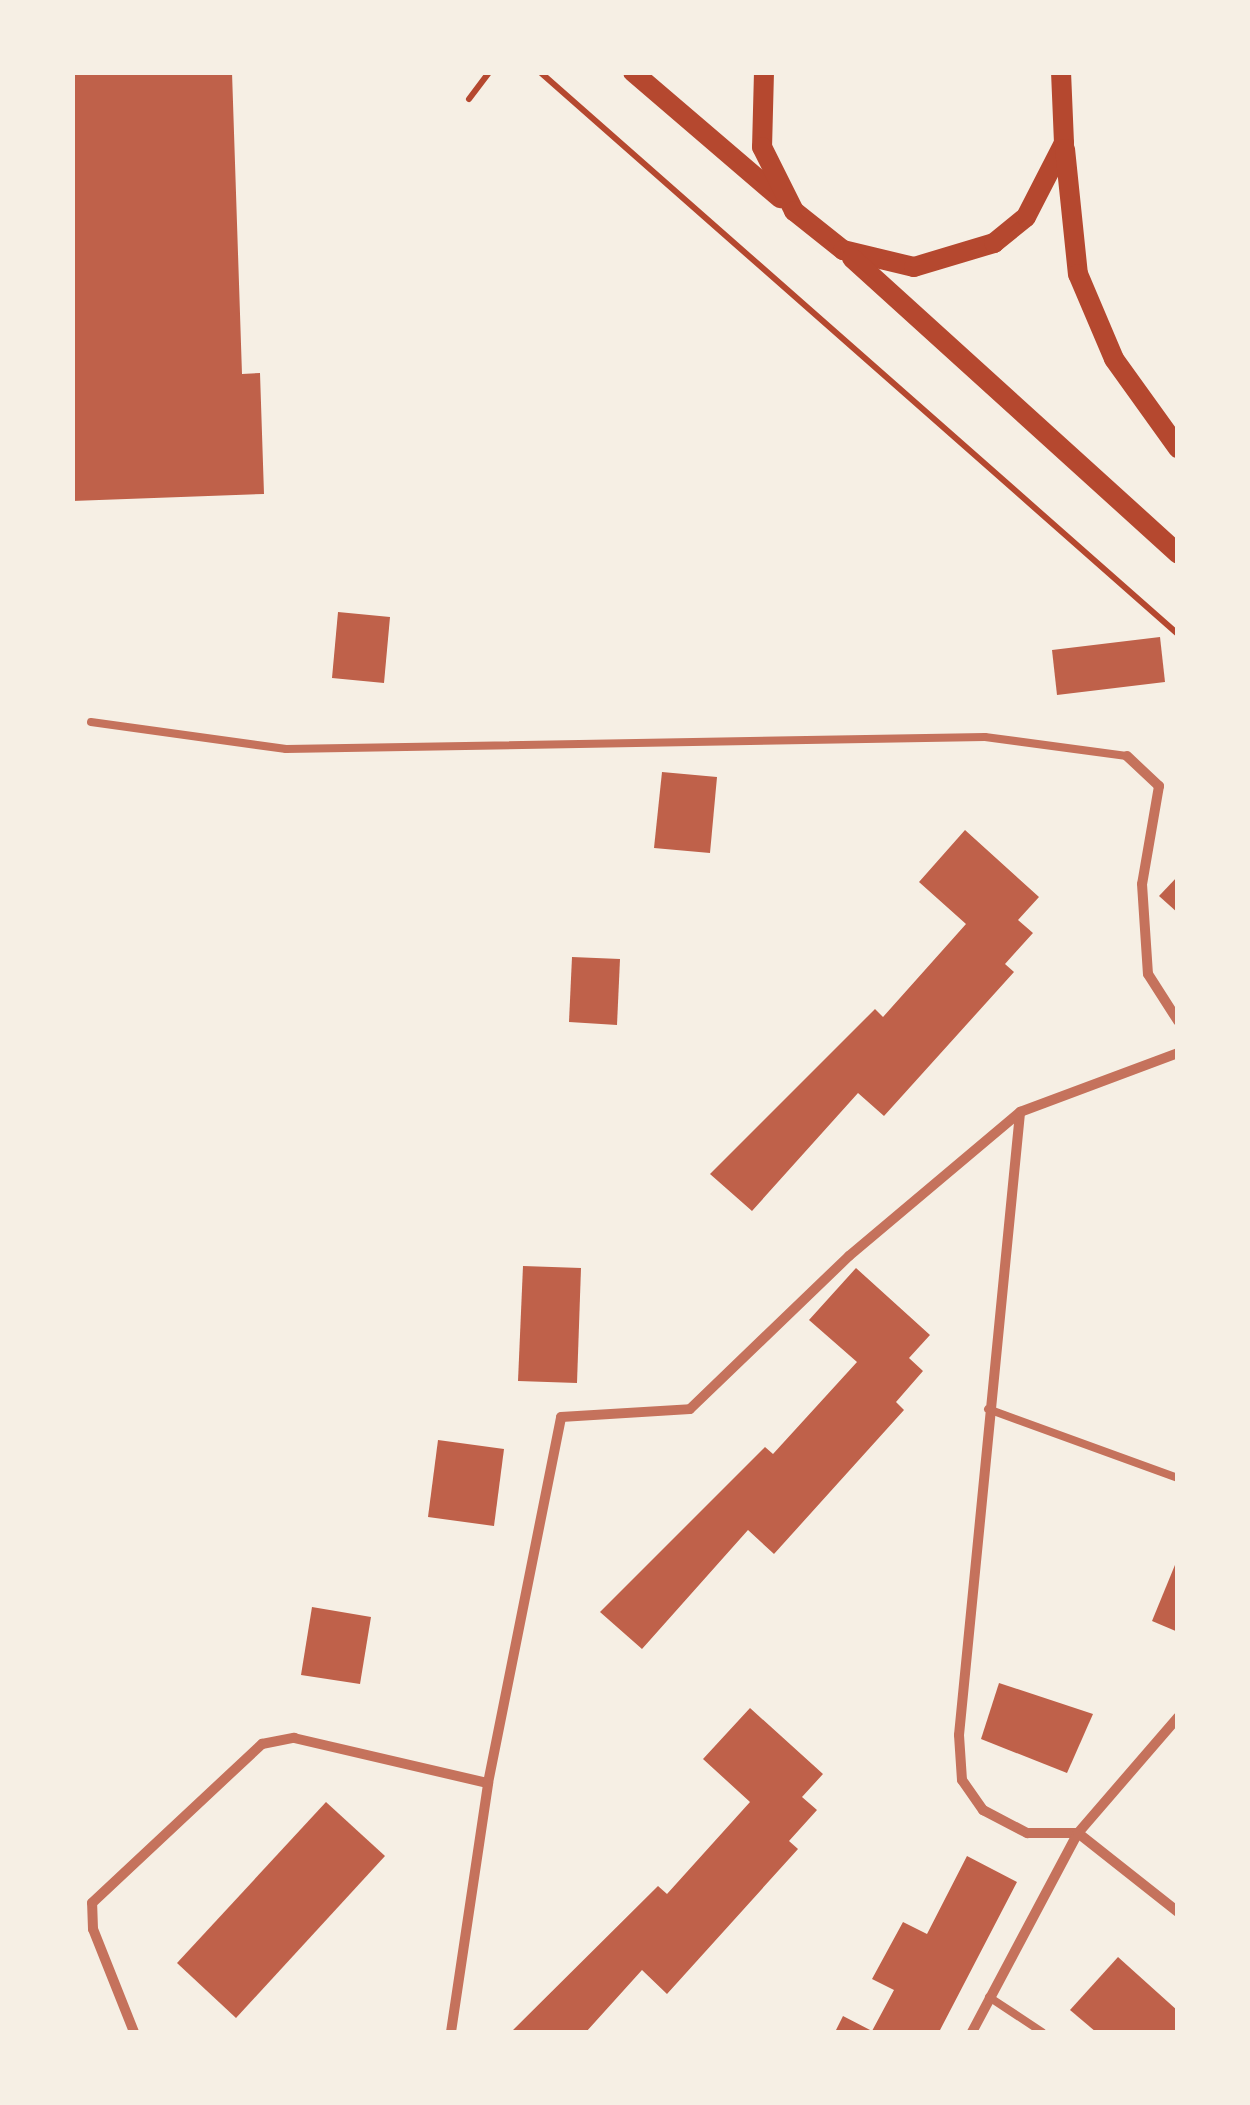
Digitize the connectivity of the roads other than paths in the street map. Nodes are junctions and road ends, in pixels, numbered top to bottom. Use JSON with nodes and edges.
{"nodes":[{"id":1,"x":633,"y":72,"type":"edge"},
{"id":2,"x":764,"y":72,"type":"edge"},
{"id":3,"x":1062,"y":72,"type":"edge"},
{"id":4,"x":1064,"y":143,"type":"junction"},
{"id":5,"x":794,"y":211,"type":"junction"},
{"id":6,"x":843,"y":250,"type":"junction"},
{"id":7,"x":1178,"y":448,"type":"edge"},
{"id":8,"x":1178,"y":554,"type":"edge"},
{"id":9,"x":91,"y":722,"type":"dead end"},
{"id":10,"x":1127,"y":756,"type":"joint"},
{"id":11,"x":1178,"y":1021,"type":"edge"},
{"id":12,"x":1178,"y":1053,"type":"edge"},
{"id":13,"x":1020,"y":1112,"type":"junction"},
{"id":14,"x":988,"y":1409,"type":"junction"},
{"id":15,"x":1178,"y":1478,"type":"edge"},
{"id":16,"x":1178,"y":1717,"type":"edge"},
{"id":17,"x":488,"y":1783,"type":"junction"},
{"id":18,"x":1078,"y":1833,"type":"junction"},
{"id":19,"x":1178,"y":1912,"type":"edge"},
{"id":20,"x":989,"y":1997,"type":"junction"},
{"id":21,"x":134,"y":2032,"type":"edge"},
{"id":22,"x":451,"y":2032,"type":"edge"},
{"id":23,"x":972,"y":2032,"type":"edge"},
{"id":24,"x":1042,"y":2032,"type":"edge"}],
"edges":[{"from":1,"to":5,"type":"main road"},
{"from":2,"to":5,"type":"main road"},
{"from":3,"to":4,"type":"main road"},
{"from":4,"to":6,"type":"main road"},
{"from":4,"to":7,"type":"main road"},
{"from":5,"to":6,"type":"main road"},
{"from":6,"to":8,"type":"main road"},
{"from":9,"to":10,"type":"lane"},
{"from":10,"to":11,"type":"street"},
{"from":12,"to":13,"type":"street"},
{"from":13,"to":14,"type":"street"},
{"from":13,"to":17,"type":"street"},
{"from":14,"to":15,"type":"lane"},
{"from":14,"to":18,"type":"street"},
{"from":16,"to":18,"type":"street"},
{"from":17,"to":21,"type":"street"},
{"from":17,"to":22,"type":"street"},
{"from":18,"to":19,"type":"street"},
{"from":18,"to":20,"type":"street"},
{"from":20,"to":23,"type":"street"},
{"from":20,"to":24,"type":"lane"}]}
